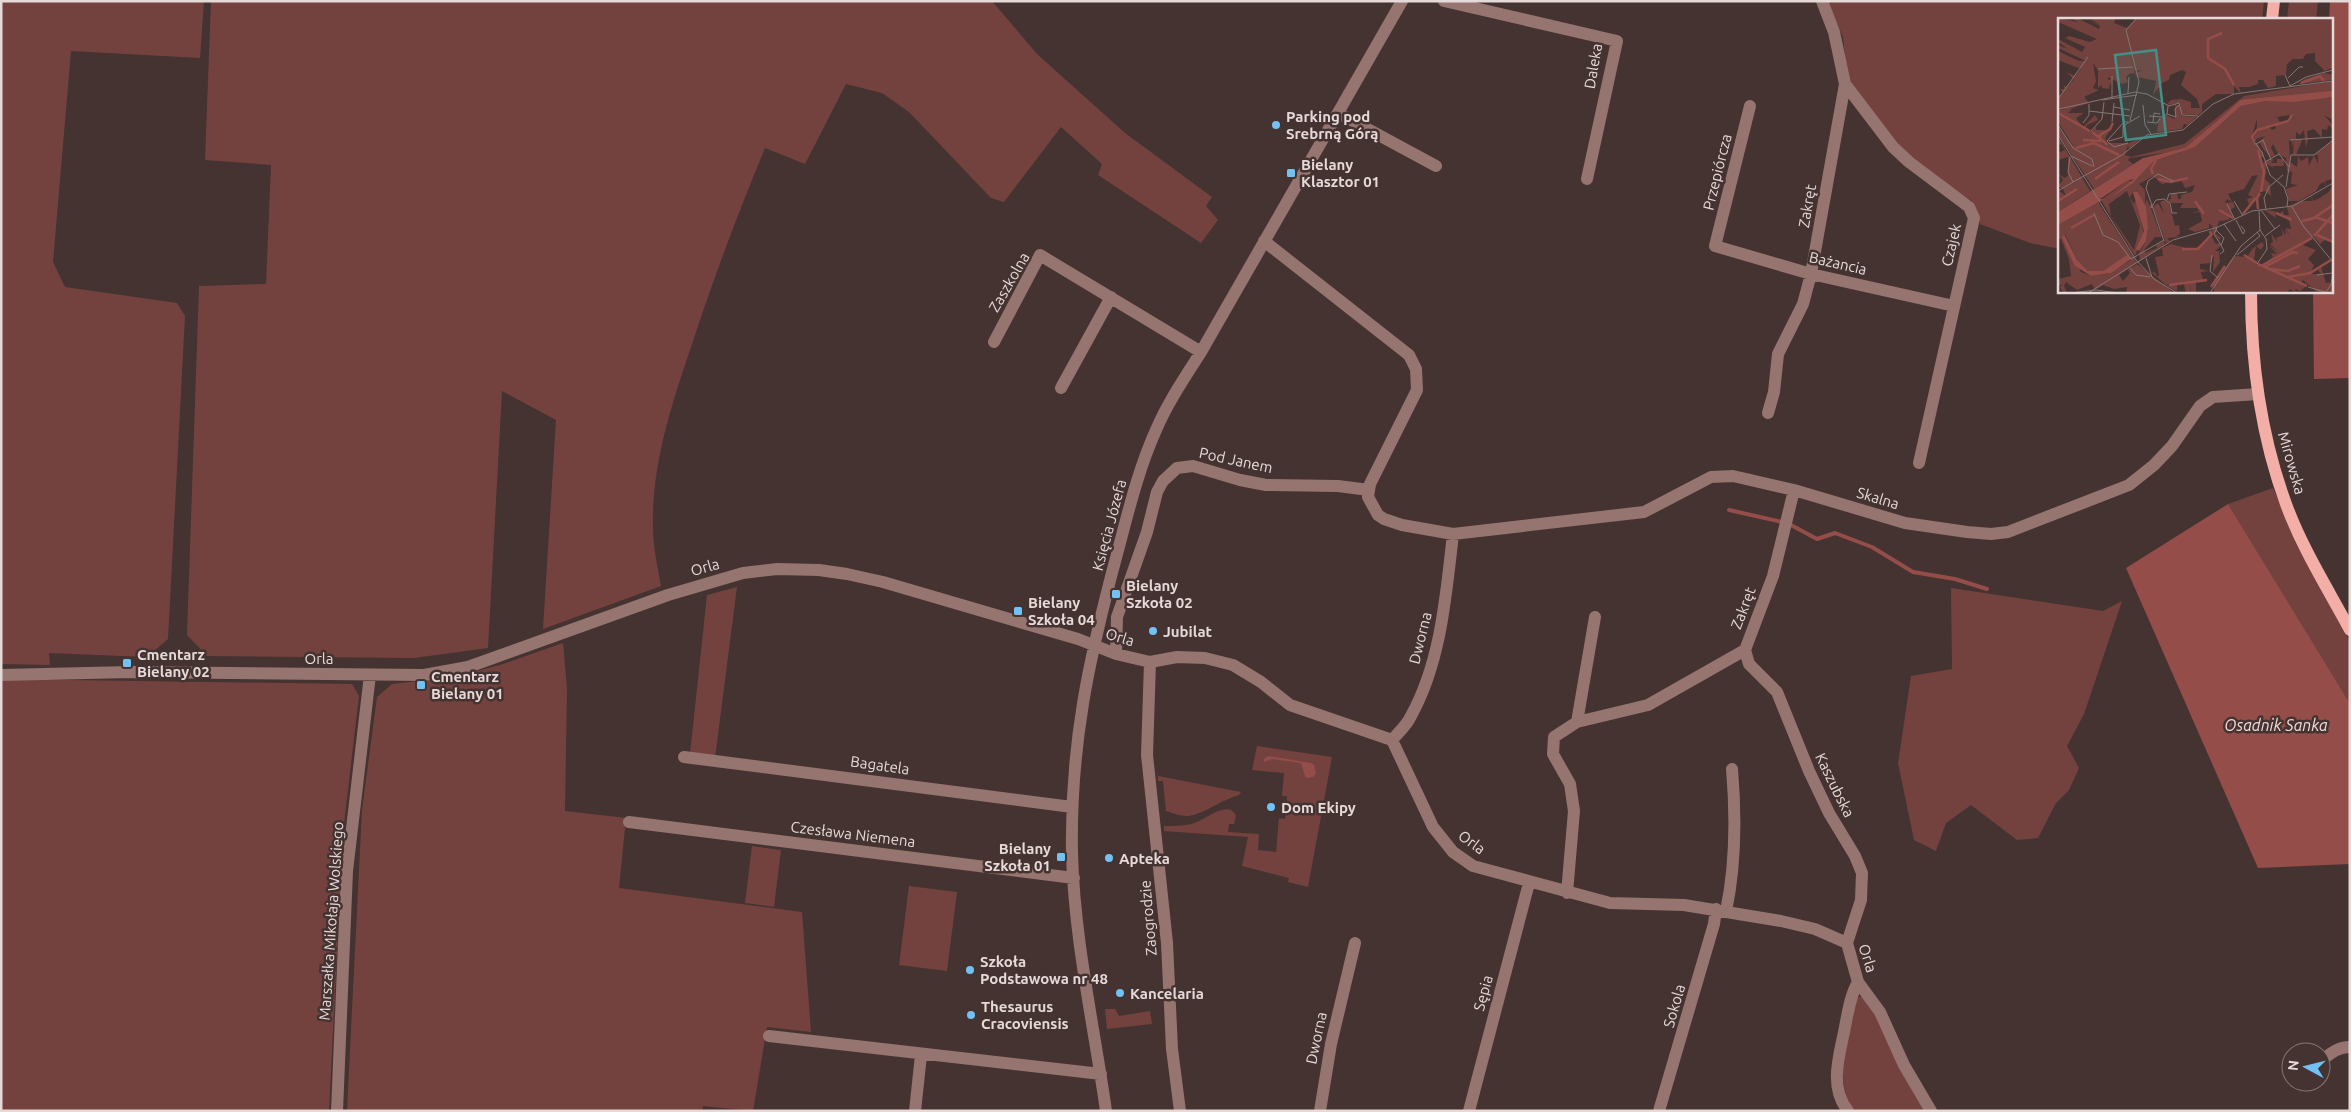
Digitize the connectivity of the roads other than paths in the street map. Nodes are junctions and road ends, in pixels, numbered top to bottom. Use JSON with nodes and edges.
{"nodes":[{"id":1,"x":1402,"y":1,"type":"edge"},
{"id":2,"x":1444,"y":1,"type":"edge"},
{"id":3,"x":1822,"y":1,"type":"edge"},
{"id":4,"x":2274,"y":1,"type":"edge"},
{"id":5,"x":2272,"y":18,"type":"edge"},
{"id":6,"x":1845,"y":84,"type":"junction"},
{"id":7,"x":1750,"y":106,"type":"dead end"},
{"id":8,"x":1338,"y":113,"type":"junction"},
{"id":9,"x":1436,"y":166,"type":"dead end"},
{"id":10,"x":1587,"y":179,"type":"dead end"},
{"id":11,"x":1264,"y":241,"type":"junction"},
{"id":12,"x":1715,"y":246,"type":"joint"},
{"id":13,"x":1811,"y":274,"type":"junction"},
{"id":14,"x":2251,"y":292,"type":"edge"},
{"id":15,"x":1111,"y":297,"type":"junction"},
{"id":16,"x":1954,"y":306,"type":"junction"},
{"id":17,"x":994,"y":342,"type":"dead end"},
{"id":18,"x":1201,"y":352,"type":"junction"},
{"id":19,"x":1061,"y":388,"type":"dead end"},
{"id":20,"x":2258,"y":394,"type":"junction"},
{"id":21,"x":1768,"y":412,"type":"dead end"},
{"id":22,"x":1919,"y":463,"type":"dead end"},
{"id":23,"x":1369,"y":490,"type":"junction"},
{"id":24,"x":1794,"y":490,"type":"junction"},
{"id":25,"x":1453,"y":534,"type":"junction"},
{"id":26,"x":1595,"y":617,"type":"dead end"},
{"id":27,"x":2350,"y":630,"type":"edge"},
{"id":28,"x":1093,"y":645,"type":"junction"},
{"id":29,"x":1745,"y":650,"type":"junction"},
{"id":30,"x":1116,"y":654,"type":"junction"},
{"id":31,"x":1150,"y":662,"type":"junction"},
{"id":32,"x":1,"y":675,"type":"edge"},
{"id":33,"x":370,"y":675,"type":"junction"},
{"id":34,"x":1577,"y":722,"type":"junction"},
{"id":35,"x":1392,"y":740,"type":"junction"},
{"id":36,"x":684,"y":757,"type":"dead end"},
{"id":37,"x":1732,"y":769,"type":"dead end"},
{"id":38,"x":1072,"y":807,"type":"junction"},
{"id":39,"x":628,"y":822,"type":"dead end"},
{"id":40,"x":1074,"y":878,"type":"junction"},
{"id":41,"x":1529,"y":883,"type":"junction"},
{"id":42,"x":1567,"y":893,"type":"junction"},
{"id":43,"x":1721,"y":910,"type":"junction"},
{"id":44,"x":1355,"y":943,"type":"dead end"},
{"id":45,"x":1847,"y":944,"type":"junction"},
{"id":46,"x":1858,"y":982,"type":"junction"},
{"id":47,"x":769,"y":1036,"type":"dead end"},
{"id":48,"x":2350,"y":1047,"type":"edge"},
{"id":49,"x":2331,"y":1052,"type":"edge"},
{"id":50,"x":921,"y":1055,"type":"junction"},
{"id":51,"x":1101,"y":1074,"type":"junction"},
{"id":52,"x":337,"y":1111,"type":"edge"},
{"id":53,"x":915,"y":1111,"type":"edge"},
{"id":54,"x":1106,"y":1111,"type":"edge"},
{"id":55,"x":1180,"y":1111,"type":"edge"},
{"id":56,"x":1320,"y":1111,"type":"edge"},
{"id":57,"x":1469,"y":1111,"type":"edge"},
{"id":58,"x":1660,"y":1111,"type":"edge"},
{"id":59,"x":1848,"y":1111,"type":"edge"},
{"id":60,"x":1931,"y":1111,"type":"edge"}],
"edges":[{"from":1,"to":8,"type":"street","name":"Księcia Józefa"},
{"from":2,"to":10,"type":"street","name":"Daleka"},
{"from":3,"to":6,"type":"street","name":"Zakręt"},
{"from":4,"to":5,"type":"main road"},
{"from":6,"to":13,"type":"street","name":"Zakręt"},
{"from":6,"to":16,"type":"street","name":"Czajek"},
{"from":7,"to":12,"type":"street","name":"Przepiórcza"},
{"from":8,"to":9,"type":"street"},
{"from":8,"to":11,"type":"street","name":"Księcia Józefa"},
{"from":11,"to":18,"type":"street","name":"Księcia Józefa"},
{"from":11,"to":23,"type":"street"},
{"from":12,"to":13,"type":"street","name":"Bażancia"},
{"from":13,"to":16,"type":"street","name":"Bażancia"},
{"from":13,"to":21,"type":"street","name":"Zakręt"},
{"from":14,"to":20,"type":"main road","name":"Mirowska"},
{"from":15,"to":17,"type":"street","name":"Zaszkolna"},
{"from":15,"to":18,"type":"street","name":"Zaszkolna"},
{"from":15,"to":19,"type":"street"},
{"from":16,"to":22,"type":"street","name":"Czajek"},
{"from":18,"to":28,"type":"street","name":"Księcia Józefa"},
{"from":20,"to":24,"type":"street","name":"Skalna"},
{"from":20,"to":27,"type":"main road","name":"Mirowska"},
{"from":23,"to":25,"type":"street"},
{"from":23,"to":30,"type":"street","name":"Pod Janem"},
{"from":24,"to":25,"type":"street","name":"Skalna"},
{"from":24,"to":29,"type":"street","name":"Zakręt"},
{"from":25,"to":35,"type":"street","name":"Dworna"},
{"from":26,"to":34,"type":"street"},
{"from":28,"to":30,"type":"street","name":"Orla"},
{"from":28,"to":33,"type":"street","name":"Orla"},
{"from":28,"to":38,"type":"street","name":"Księcia Józefa"},
{"from":29,"to":34,"type":"street"},
{"from":29,"to":45,"type":"street","name":"Kaszubska"},
{"from":30,"to":31,"type":"street","name":"Orla"},
{"from":31,"to":35,"type":"street","name":"Orla"},
{"from":31,"to":55,"type":"street","name":"Zaogrodzie"},
{"from":32,"to":33,"type":"street","name":"Orla"},
{"from":33,"to":52,"type":"street","name":"Marszałka Mikołaja Wolskiego"},
{"from":34,"to":42,"type":"street"},
{"from":35,"to":41,"type":"street","name":"Orla"},
{"from":36,"to":38,"type":"street","name":"Bagatela"},
{"from":37,"to":43,"type":"street"},
{"from":38,"to":40,"type":"street","name":"Księcia Józefa"},
{"from":39,"to":40,"type":"street","name":"Czesława Niemena"},
{"from":40,"to":51,"type":"street","name":"Księcia Józefa"},
{"from":41,"to":42,"type":"street","name":"Orla"},
{"from":41,"to":57,"type":"street","name":"Sępia"},
{"from":42,"to":43,"type":"street","name":"Orla"},
{"from":43,"to":45,"type":"street","name":"Orla"},
{"from":43,"to":58,"type":"street","name":"Sokola"},
{"from":44,"to":56,"type":"street","name":"Dworna"},
{"from":45,"to":46,"type":"street","name":"Orla"},
{"from":46,"to":59,"type":"street"},
{"from":46,"to":60,"type":"street","name":"Orla"},
{"from":47,"to":50,"type":"street"},
{"from":48,"to":49,"type":"street"},
{"from":50,"to":51,"type":"street"},
{"from":50,"to":53,"type":"street"},
{"from":51,"to":54,"type":"street","name":"Księcia Józefa"}]}
